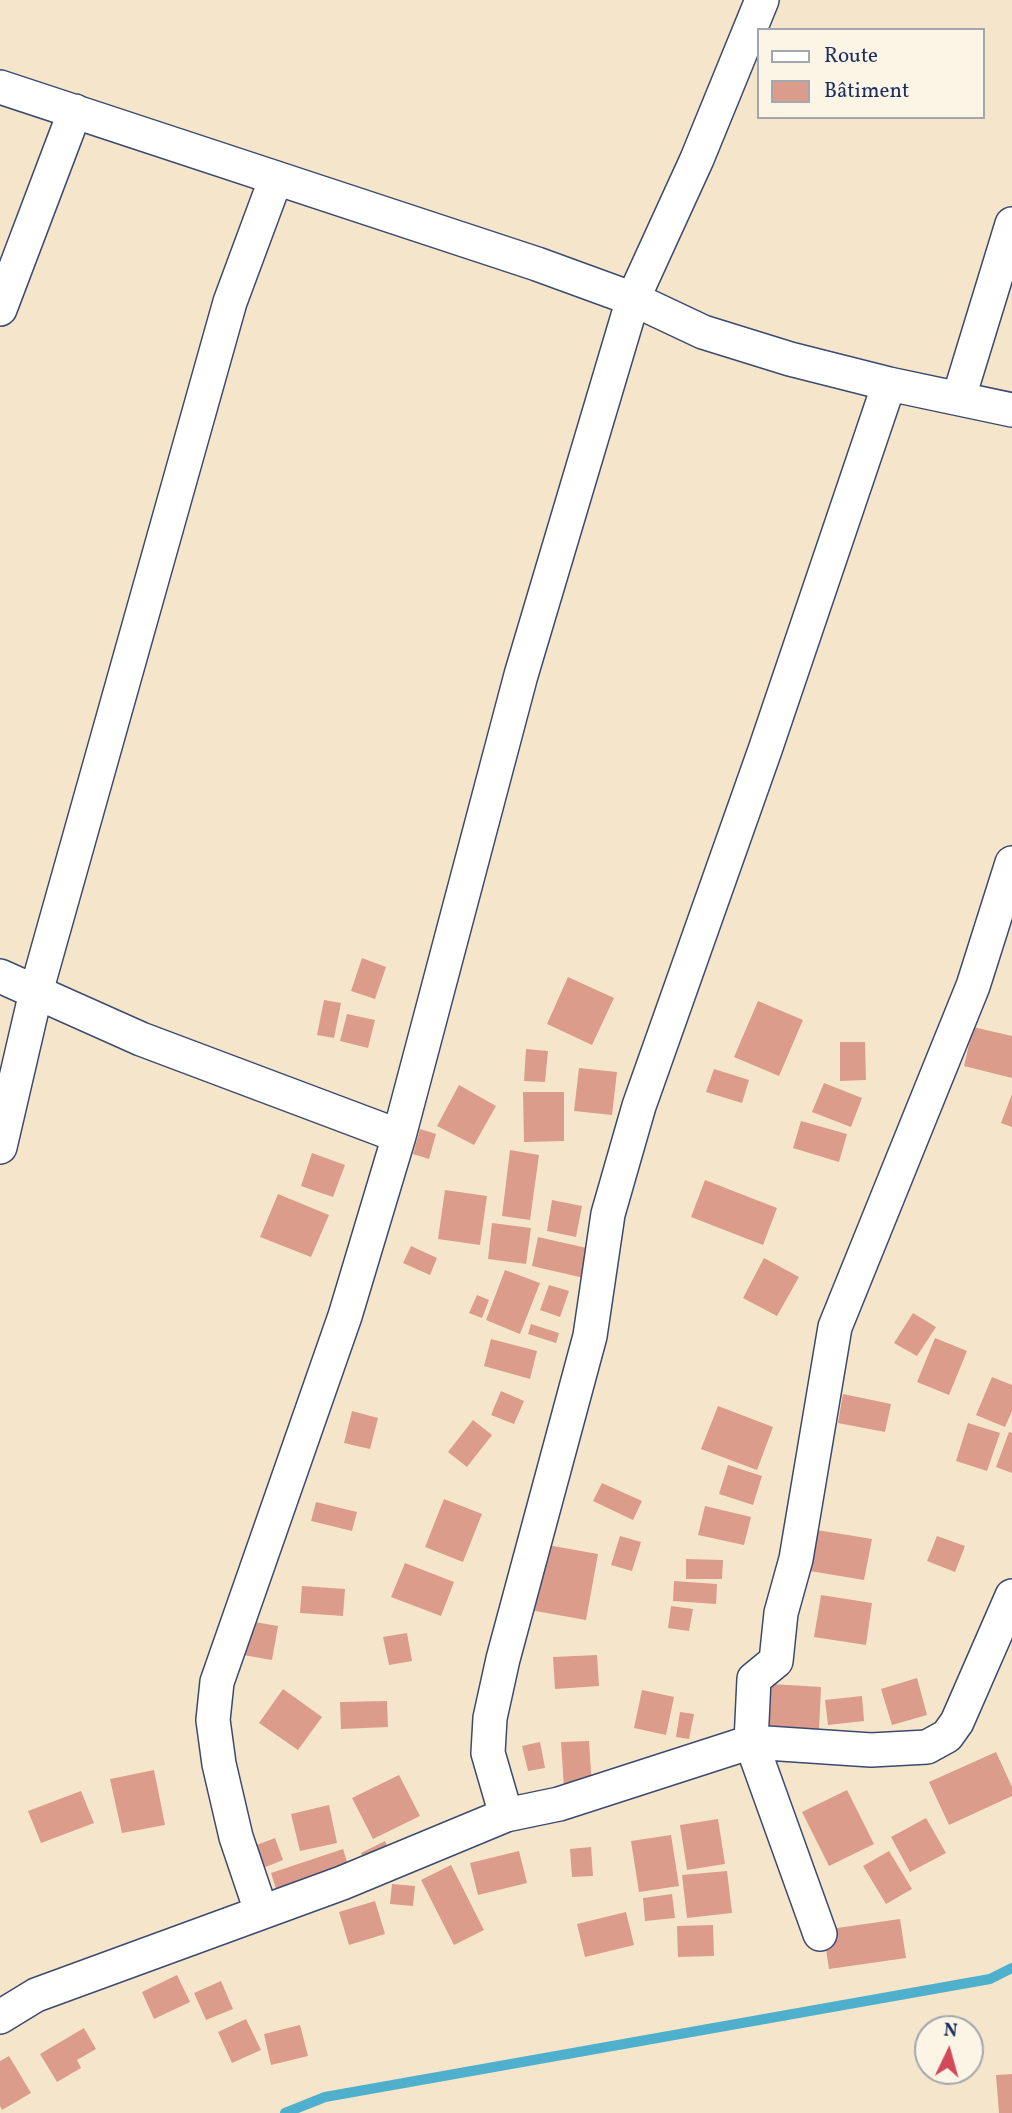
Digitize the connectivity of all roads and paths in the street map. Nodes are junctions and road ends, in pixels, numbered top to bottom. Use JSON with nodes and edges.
{"nodes":[{"id":1,"x":762,"y":0,"type":"edge"},
{"id":2,"x":0,"y":87,"type":"edge"},
{"id":3,"x":75,"y":111,"type":"junction"},
{"id":4,"x":276,"y":178,"type":"junction"},
{"id":5,"x":1012,"y":224,"type":"edge"},
{"id":6,"x":633,"y":299,"type":"junction"},
{"id":7,"x":0,"y":309,"type":"edge"},
{"id":8,"x":889,"y":384,"type":"junction"},
{"id":9,"x":959,"y":397,"type":"junction"},
{"id":10,"x":1012,"y":410,"type":"edge"},
{"id":11,"x":1012,"y":863,"type":"edge"},
{"id":12,"x":0,"y":976,"type":"edge"},
{"id":13,"x":36,"y":992,"type":"junction"},
{"id":14,"x":399,"y":1136,"type":"junction"},
{"id":15,"x":0,"y":1147,"type":"edge"},
{"id":16,"x":1012,"y":1596,"type":"edge"},
{"id":17,"x":751,"y":1742,"type":"junction"},
{"id":18,"x":506,"y":1815,"type":"junction"},
{"id":19,"x":261,"y":1911,"type":"junction"},
{"id":20,"x":820,"y":1934,"type":"dead end"},
{"id":21,"x":0,"y":2017,"type":"edge"}],
"edges":[{"from":1,"to":6,"type":"street"},
{"from":2,"to":3,"type":"street"},
{"from":3,"to":4,"type":"street"},
{"from":3,"to":7,"type":"street"},
{"from":4,"to":6,"type":"street"},
{"from":4,"to":13,"type":"street"},
{"from":5,"to":9,"type":"street"},
{"from":6,"to":8,"type":"street"},
{"from":6,"to":14,"type":"street"},
{"from":8,"to":9,"type":"street"},
{"from":8,"to":18,"type":"street"},
{"from":9,"to":10,"type":"street"},
{"from":11,"to":17,"type":"street"},
{"from":12,"to":13,"type":"street"},
{"from":13,"to":14,"type":"street"},
{"from":13,"to":15,"type":"street"},
{"from":14,"to":19,"type":"street"},
{"from":16,"to":17,"type":"street"},
{"from":17,"to":18,"type":"street"},
{"from":17,"to":20,"type":"street"},
{"from":18,"to":19,"type":"street"},
{"from":19,"to":21,"type":"street"}]}
